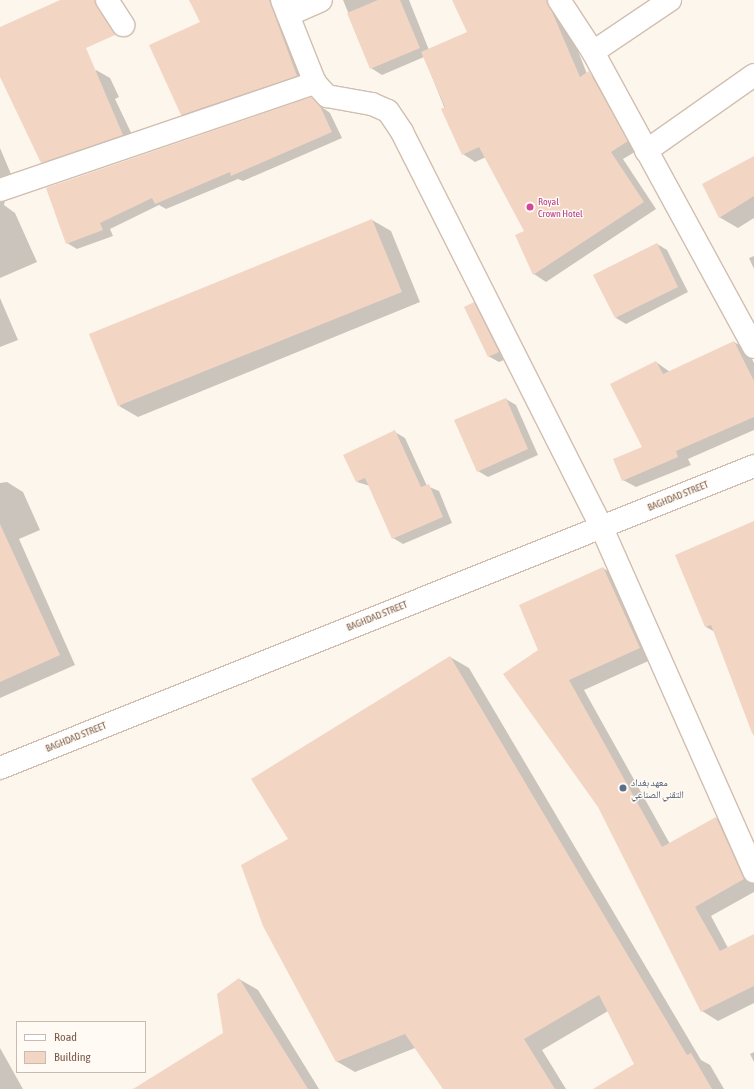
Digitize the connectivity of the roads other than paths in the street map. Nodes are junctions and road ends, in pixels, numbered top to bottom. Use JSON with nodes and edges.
{"nodes":[{"id":1,"x":107,"y":0,"type":"edge"},
{"id":2,"x":321,"y":0,"type":"edge"},
{"id":3,"x":559,"y":0,"type":"edge"},
{"id":4,"x":670,"y":0,"type":"edge"},
{"id":5,"x":285,"y":7,"type":"edge"},
{"id":6,"x":123,"y":25,"type":"dead end"},
{"id":7,"x":593,"y":52,"type":"junction"},
{"id":8,"x":754,"y":75,"type":"edge"},
{"id":9,"x":315,"y":83,"type":"junction"},
{"id":10,"x":646,"y":151,"type":"junction"},
{"id":11,"x":0,"y":190,"type":"edge"},
{"id":12,"x":754,"y":347,"type":"edge"},
{"id":13,"x":754,"y":466,"type":"edge"},
{"id":14,"x":601,"y":526,"type":"junction"},
{"id":15,"x":0,"y":768,"type":"edge"},
{"id":16,"x":754,"y":872,"type":"edge"}],
"edges":[{"from":1,"to":6,"type":"street"},
{"from":2,"to":5,"type":"street"},
{"from":3,"to":7,"type":"street"},
{"from":4,"to":7,"type":"street"},
{"from":5,"to":9,"type":"street"},
{"from":7,"to":10,"type":"street"},
{"from":8,"to":10,"type":"street"},
{"from":9,"to":11,"type":"street"},
{"from":9,"to":14,"type":"street"},
{"from":10,"to":12,"type":"street"},
{"from":13,"to":14,"type":"street","name":"BAGHDAD STREET"},
{"from":14,"to":15,"type":"street","name":"BAGHDAD STREET"},
{"from":14,"to":16,"type":"street"}]}
